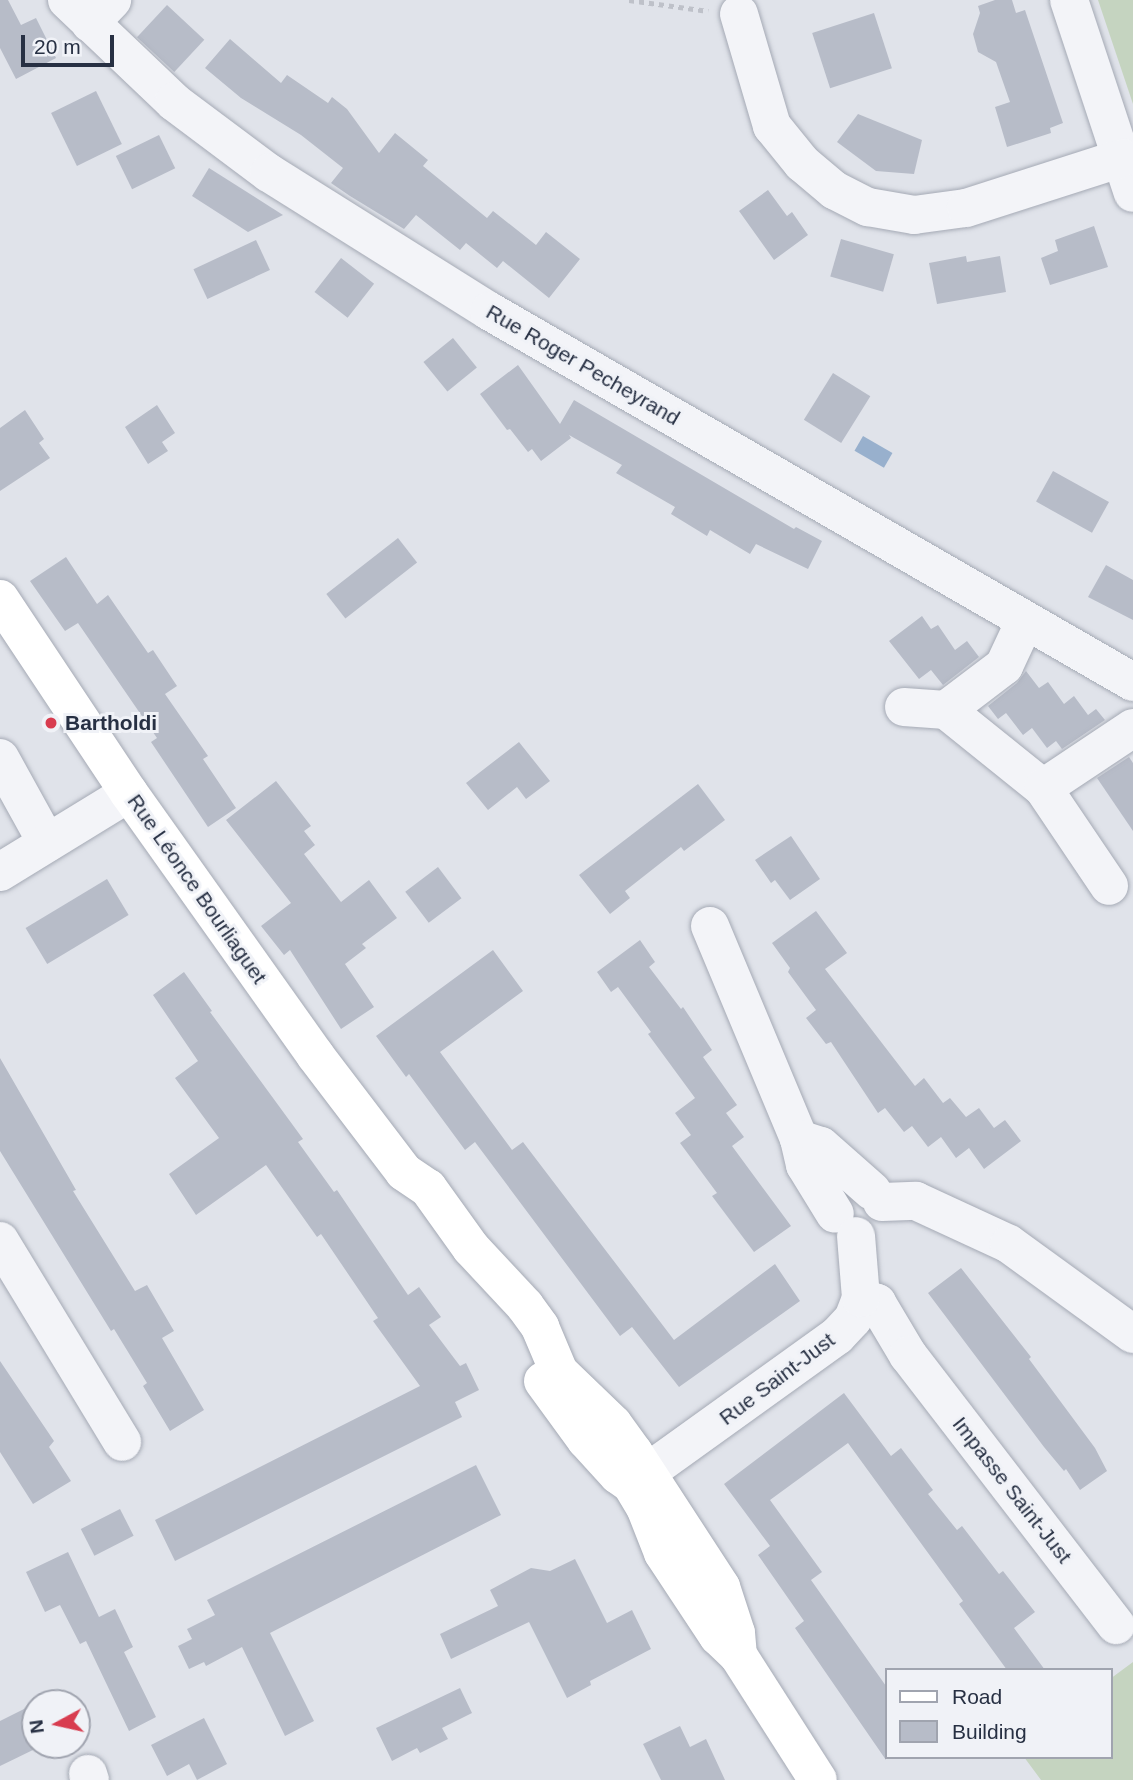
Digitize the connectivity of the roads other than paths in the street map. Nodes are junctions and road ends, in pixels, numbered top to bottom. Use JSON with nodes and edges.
{"nodes":[{"id":1,"x":1069,"y":0,"type":"edge"},
{"id":2,"x":90,"y":8,"type":"edge"},
{"id":3,"x":722,"y":12,"type":"road end"},
{"id":4,"x":1127,"y":175,"type":"edge"},
{"id":5,"x":6,"y":619,"type":"edge"},
{"id":6,"x":1025,"y":621,"type":"junction"},
{"id":7,"x":1133,"y":682,"type":"edge"},
{"id":8,"x":904,"y":707,"type":"dead end"},
{"id":9,"x":946,"y":710,"type":"junction"},
{"id":10,"x":1133,"y":728,"type":"edge"},
{"id":11,"x":0,"y":758,"type":"edge"},
{"id":12,"x":1042,"y":788,"type":"junction"},
{"id":13,"x":129,"y":793,"type":"junction"},
{"id":14,"x":47,"y":843,"type":"junction"},
{"id":15,"x":0,"y":871,"type":"edge"},
{"id":16,"x":1109,"y":886,"type":"dead end"},
{"id":17,"x":710,"y":926,"type":"dead end"},
{"id":18,"x":799,"y":1139,"type":"junction"},
{"id":19,"x":877,"y":1196,"type":"junction"},
{"id":20,"x":846,"y":1225,"type":"junction"},
{"id":21,"x":0,"y":1241,"type":"edge"},
{"id":22,"x":860,"y":1298,"type":"junction"},
{"id":23,"x":1133,"y":1334,"type":"edge"},
{"id":24,"x":837,"y":1336,"type":"junction"},
{"id":25,"x":908,"y":1355,"type":"junction"},
{"id":26,"x":122,"y":1442,"type":"dead end"},
{"id":27,"x":639,"y":1479,"type":"junction"},
{"id":28,"x":1116,"y":1625,"type":"dead end"},
{"id":29,"x":818,"y":1780,"type":"edge"}],
"edges":[{"from":1,"to":4,"type":"street"},
{"from":2,"to":6,"type":"street","name":"Rue Roger Pecheyrand"},
{"from":3,"to":4,"type":"street"},
{"from":5,"to":13,"type":"main road","name":"Rue Léonce Bourliaguet"},
{"from":6,"to":7,"type":"street","name":"Rue Roger Pecheyrand"},
{"from":6,"to":9,"type":"street"},
{"from":8,"to":9,"type":"street"},
{"from":9,"to":12,"type":"street"},
{"from":10,"to":12,"type":"street"},
{"from":11,"to":14,"type":"street"},
{"from":12,"to":16,"type":"street"},
{"from":13,"to":14,"type":"street"},
{"from":13,"to":27,"type":"main road","name":"Rue Léonce Bourliaguet"},
{"from":14,"to":15,"type":"street"},
{"from":17,"to":18,"type":"street"},
{"from":18,"to":19,"type":"street"},
{"from":18,"to":20,"type":"street"},
{"from":19,"to":20,"type":"street"},
{"from":19,"to":23,"type":"street"},
{"from":20,"to":22,"type":"street"},
{"from":21,"to":26,"type":"street"},
{"from":22,"to":24,"type":"street","name":"Rue Saint-Just"},
{"from":22,"to":25,"type":"street","name":"Impasse Saint-Just"},
{"from":24,"to":25,"type":"street","name":"Impasse Saint-Just"},
{"from":24,"to":27,"type":"street","name":"Rue Saint-Just"},
{"from":25,"to":28,"type":"street","name":"Impasse Saint-Just"},
{"from":27,"to":29,"type":"main road","name":"Rue Léonce Bourliaguet"}]}
